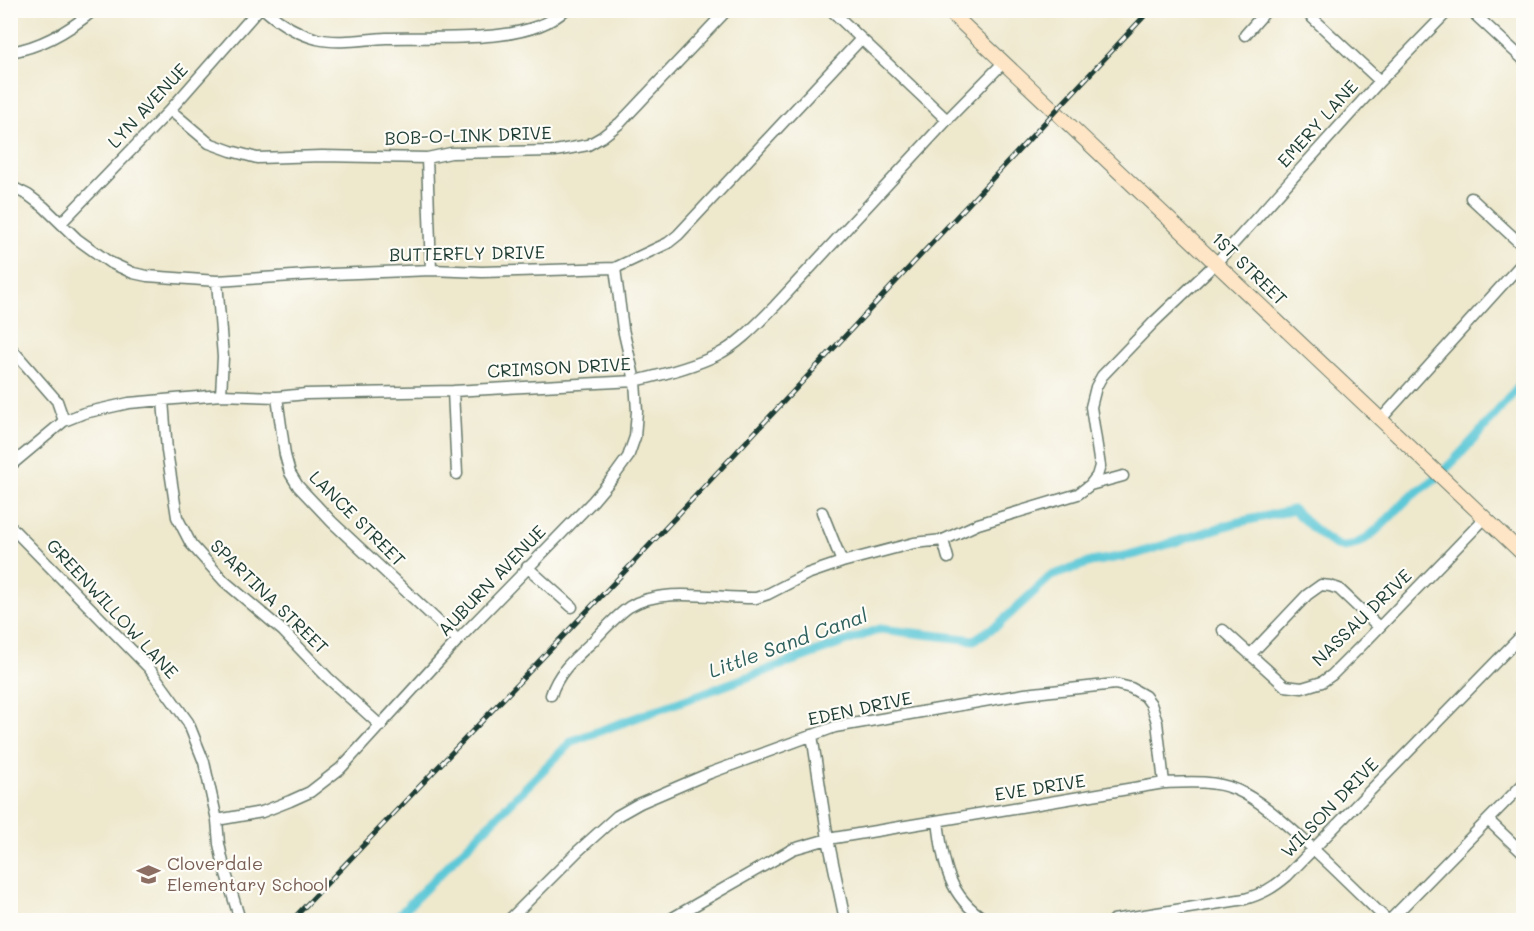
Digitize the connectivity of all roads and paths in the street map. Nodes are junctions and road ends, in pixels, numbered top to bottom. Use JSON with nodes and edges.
{"nodes":[{"id":1,"x":258,"y":10,"type":"edge"},
{"id":2,"x":265,"y":10,"type":"edge"},
{"id":3,"x":565,"y":10,"type":"edge"},
{"id":4,"x":727,"y":10,"type":"edge"},
{"id":5,"x":831,"y":10,"type":"edge"},
{"id":6,"x":948,"y":10,"type":"edge"},
{"id":7,"x":1267,"y":10,"type":"edge"},
{"id":8,"x":1304,"y":10,"type":"edge"},
{"id":9,"x":1449,"y":10,"type":"edge"},
{"id":10,"x":1470,"y":10,"type":"edge"},
{"id":11,"x":92,"y":11,"type":"edge"},
{"id":12,"x":1245,"y":34,"type":"dead end"},
{"id":13,"x":861,"y":39,"type":"junction"},
{"id":14,"x":10,"y":52,"type":"edge"},
{"id":15,"x":1524,"y":60,"type":"edge"},
{"id":16,"x":1003,"y":63,"type":"junction"},
{"id":17,"x":1380,"y":81,"type":"junction"},
{"id":18,"x":170,"y":110,"type":"junction"},
{"id":19,"x":947,"y":120,"type":"junction"},
{"id":20,"x":427,"y":158,"type":"junction"},
{"id":21,"x":10,"y":186,"type":"edge"},
{"id":22,"x":1471,"y":198,"type":"dead end"},
{"id":23,"x":61,"y":223,"type":"junction"},
{"id":24,"x":1524,"y":246,"type":"edge"},
{"id":25,"x":1524,"y":261,"type":"edge"},
{"id":26,"x":1216,"y":263,"type":"junction"},
{"id":27,"x":615,"y":268,"type":"junction"},
{"id":28,"x":431,"y":270,"type":"junction"},
{"id":29,"x":217,"y":281,"type":"junction"},
{"id":30,"x":10,"y":347,"type":"edge"},
{"id":31,"x":635,"y":381,"type":"junction"},
{"id":32,"x":453,"y":391,"type":"junction"},
{"id":33,"x":221,"y":395,"type":"junction"},
{"id":34,"x":277,"y":397,"type":"junction"},
{"id":35,"x":163,"y":400,"type":"junction"},
{"id":36,"x":1381,"y":419,"type":"junction"},
{"id":37,"x":64,"y":421,"type":"junction"},
{"id":38,"x":10,"y":466,"type":"edge"},
{"id":39,"x":457,"y":474,"type":"dead end"},
{"id":40,"x":1123,"y":476,"type":"dead end"},
{"id":41,"x":1090,"y":485,"type":"junction"},
{"id":42,"x":822,"y":512,"type":"dead end"},
{"id":43,"x":1485,"y":518,"type":"junction"},
{"id":44,"x":10,"y":526,"type":"edge"},
{"id":45,"x":943,"y":540,"type":"junction"},
{"id":46,"x":1524,"y":555,"type":"edge"},
{"id":47,"x":948,"y":558,"type":"dead end"},
{"id":48,"x":842,"y":562,"type":"junction"},
{"id":49,"x":527,"y":567,"type":"junction"},
{"id":50,"x":573,"y":607,"type":"dead end"},
{"id":51,"x":1379,"y":627,"type":"junction"},
{"id":52,"x":1223,"y":630,"type":"dead end"},
{"id":53,"x":1524,"y":633,"type":"edge"},
{"id":54,"x":458,"y":640,"type":"junction"},
{"id":55,"x":1250,"y":655,"type":"junction"},
{"id":56,"x":551,"y":695,"type":"dead end"},
{"id":57,"x":381,"y":726,"type":"junction"},
{"id":58,"x":812,"y":735,"type":"junction"},
{"id":59,"x":1164,"y":783,"type":"junction"},
{"id":60,"x":1524,"y":783,"type":"edge"},
{"id":61,"x":217,"y":820,"type":"junction"},
{"id":62,"x":1488,"y":820,"type":"junction"},
{"id":63,"x":938,"y":821,"type":"junction"},
{"id":64,"x":828,"y":839,"type":"junction"},
{"id":65,"x":1313,"y":849,"type":"junction"},
{"id":66,"x":1524,"y":854,"type":"edge"},
{"id":67,"x":240,"y":921,"type":"edge"},
{"id":68,"x":509,"y":921,"type":"edge"},
{"id":69,"x":669,"y":921,"type":"edge"},
{"id":70,"x":845,"y":921,"type":"edge"},
{"id":71,"x":986,"y":921,"type":"edge"},
{"id":72,"x":1113,"y":921,"type":"edge"},
{"id":73,"x":1389,"y":921,"type":"edge"}],
"edges":[{"from":1,"to":18,"type":"street","name":"LYN AVENUE"},
{"from":2,"to":3,"type":"street"},
{"from":4,"to":20,"type":"street","name":"BOB-O-LINK DRIVE"},
{"from":5,"to":13,"type":"street"},
{"from":6,"to":16,"type":"main road","name":"1ST STREET"},
{"from":7,"to":12,"type":"street"},
{"from":8,"to":17,"type":"street"},
{"from":9,"to":17,"type":"street","name":"EMERY LANE"},
{"from":10,"to":15,"type":"street"},
{"from":11,"to":14,"type":"street"},
{"from":13,"to":19,"type":"street"},
{"from":13,"to":27,"type":"street","name":"BUTTERFLY DRIVE"},
{"from":16,"to":19,"type":"street","name":"CRIMSON DRIVE"},
{"from":16,"to":26,"type":"main road","name":"1ST STREET"},
{"from":17,"to":26,"type":"street","name":"EMERY LANE"},
{"from":18,"to":20,"type":"street","name":"BOB-O-LINK DRIVE"},
{"from":18,"to":23,"type":"street","name":"LYN AVENUE"},
{"from":19,"to":31,"type":"street","name":"CRIMSON DRIVE"},
{"from":20,"to":28,"type":"street"},
{"from":21,"to":23,"type":"street","name":"BUTTERFLY DRIVE"},
{"from":22,"to":24,"type":"street"},
{"from":23,"to":29,"type":"street","name":"BUTTERFLY DRIVE"},
{"from":25,"to":36,"type":"street"},
{"from":26,"to":36,"type":"main road","name":"1ST STREET"},
{"from":26,"to":41,"type":"street","name":"EMERY LANE"},
{"from":27,"to":28,"type":"street","name":"BUTTERFLY DRIVE"},
{"from":27,"to":31,"type":"street","name":"AUBURN AVENUE"},
{"from":28,"to":29,"type":"street","name":"BUTTERFLY DRIVE"},
{"from":29,"to":33,"type":"street"},
{"from":30,"to":37,"type":"street"},
{"from":31,"to":32,"type":"street","name":"CRIMSON DRIVE"},
{"from":31,"to":49,"type":"street","name":"AUBURN AVENUE"},
{"from":32,"to":34,"type":"street","name":"CRIMSON DRIVE"},
{"from":32,"to":39,"type":"street"},
{"from":33,"to":34,"type":"street","name":"CRIMSON DRIVE"},
{"from":33,"to":35,"type":"street","name":"CRIMSON DRIVE"},
{"from":34,"to":54,"type":"street","name":"LANCE STREET"},
{"from":35,"to":37,"type":"street","name":"CRIMSON DRIVE"},
{"from":35,"to":57,"type":"street","name":"SPARTINA STREET"},
{"from":36,"to":43,"type":"main road","name":"1ST STREET"},
{"from":37,"to":38,"type":"street","name":"CRIMSON DRIVE"},
{"from":40,"to":41,"type":"street"},
{"from":41,"to":45,"type":"street"},
{"from":42,"to":48,"type":"street"},
{"from":43,"to":46,"type":"main road","name":"1ST STREET"},
{"from":43,"to":51,"type":"street","name":"NASSAU DRIVE"},
{"from":44,"to":61,"type":"street","name":"GREENWILLOW LANE"},
{"from":45,"to":47,"type":"street"},
{"from":45,"to":48,"type":"street"},
{"from":48,"to":56,"type":"street"},
{"from":49,"to":50,"type":"street"},
{"from":49,"to":54,"type":"street","name":"AUBURN AVENUE"},
{"from":51,"to":55,"type":"street","name":"NASSAU DRIVE"},
{"from":51,"to":55,"type":"street"},
{"from":52,"to":55,"type":"street","name":"NASSAU DRIVE"},
{"from":53,"to":65,"type":"street","name":"WILSON DRIVE"},
{"from":54,"to":57,"type":"street","name":"AUBURN AVENUE"},
{"from":57,"to":61,"type":"street","name":"AUBURN AVENUE"},
{"from":58,"to":59,"type":"street","name":"EDEN DRIVE"},
{"from":58,"to":64,"type":"street"},
{"from":58,"to":68,"type":"street","name":"EDEN DRIVE"},
{"from":59,"to":63,"type":"street","name":"EVE DRIVE"},
{"from":59,"to":65,"type":"street","name":"EVE DRIVE"},
{"from":60,"to":62,"type":"street"},
{"from":61,"to":67,"type":"street","name":"GREENWILLOW LANE"},
{"from":62,"to":66,"type":"street"},
{"from":62,"to":73,"type":"street"},
{"from":63,"to":64,"type":"street","name":"EVE DRIVE"},
{"from":63,"to":71,"type":"street"},
{"from":64,"to":69,"type":"street","name":"EVE DRIVE"},
{"from":64,"to":70,"type":"street"},
{"from":65,"to":72,"type":"street","name":"WILSON DRIVE"},
{"from":65,"to":73,"type":"street","name":"EVE DRIVE"}]}
